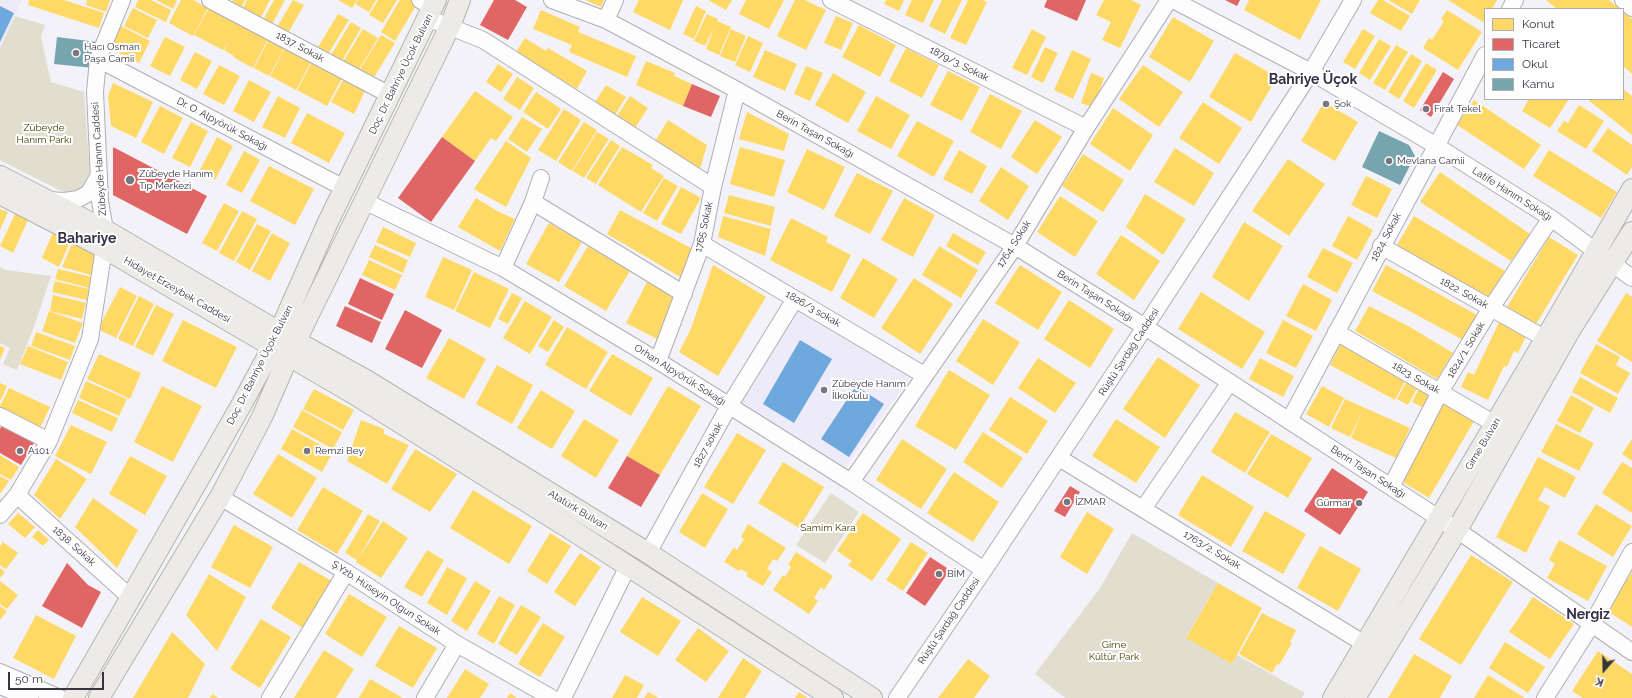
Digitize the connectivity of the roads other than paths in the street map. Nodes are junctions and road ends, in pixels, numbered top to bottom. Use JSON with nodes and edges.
{"nodes":[{"id":1,"x":122,"y":0,"type":"edge"},
{"id":2,"x":210,"y":0,"type":"edge"},
{"id":3,"x":460,"y":0,"type":"edge"},
{"id":4,"x":552,"y":0,"type":"edge"},
{"id":5,"x":615,"y":0,"type":"edge"},
{"id":6,"x":831,"y":0,"type":"edge"},
{"id":7,"x":1169,"y":0,"type":"edge"},
{"id":8,"x":1173,"y":0,"type":"edge"},
{"id":9,"x":1353,"y":0,"type":"edge"},
{"id":10,"x":1623,"y":0,"type":"edge"},
{"id":11,"x":429,"y":8,"type":"edge"},
{"id":12,"x":1632,"y":8,"type":"edge"},
{"id":13,"x":606,"y":20,"type":"junction"},
{"id":14,"x":450,"y":26,"type":"junction"},
{"id":15,"x":1484,"y":57,"type":"edge"},
{"id":16,"x":98,"y":59,"type":"junction"},
{"id":17,"x":1311,"y":72,"type":"junction"},
{"id":18,"x":737,"y":90,"type":"junction"},
{"id":19,"x":390,"y":95,"type":"junction"},
{"id":20,"x":1086,"y":128,"type":"junction"},
{"id":21,"x":1435,"y":145,"type":"junction"},
{"id":22,"x":99,"y":175,"type":"junction"},
{"id":23,"x":0,"y":176,"type":"edge"},
{"id":24,"x":541,"y":178,"type":"dead end"},
{"id":25,"x":713,"y":187,"type":"junction"},
{"id":26,"x":346,"y":189,"type":"junction"},
{"id":27,"x":1632,"y":189,"type":"edge"},
{"id":28,"x":0,"y":194,"type":"edge"},
{"id":29,"x":45,"y":200,"type":"junction"},
{"id":30,"x":364,"y":202,"type":"junction"},
{"id":31,"x":533,"y":202,"type":"junction"},
{"id":32,"x":1551,"y":218,"type":"junction"},
{"id":33,"x":1632,"y":232,"type":"edge"},
{"id":34,"x":105,"y":239,"type":"junction"},
{"id":35,"x":702,"y":244,"type":"junction"},
{"id":36,"x":1015,"y":246,"type":"junction"},
{"id":37,"x":1381,"y":246,"type":"junction"},
{"id":38,"x":1597,"y":251,"type":"junction"},
{"id":39,"x":1613,"y":264,"type":"junction"},
{"id":40,"x":503,"y":268,"type":"junction"},
{"id":41,"x":1632,"y":278,"type":"edge"},
{"id":42,"x":684,"y":294,"type":"junction"},
{"id":43,"x":795,"y":299,"type":"junction"},
{"id":44,"x":1491,"y":308,"type":"junction"},
{"id":45,"x":1145,"y":327,"type":"junction"},
{"id":46,"x":1336,"y":332,"type":"junction"},
{"id":47,"x":1546,"y":339,"type":"junction"},
{"id":48,"x":284,"y":343,"type":"junction"},
{"id":49,"x":658,"y":361,"type":"junction"},
{"id":50,"x":924,"y":375,"type":"junction"},
{"id":51,"x":1230,"y":382,"type":"junction"},
{"id":52,"x":1440,"y":392,"type":"junction"},
{"id":53,"x":729,"y":406,"type":"junction"},
{"id":54,"x":0,"y":416,"type":"edge"},
{"id":55,"x":1290,"y":421,"type":"junction"},
{"id":56,"x":1495,"y":424,"type":"junction"},
{"id":57,"x":49,"y":441,"type":"junction"},
{"id":58,"x":1059,"y":458,"type":"junction"},
{"id":59,"x":851,"y":482,"type":"junction"},
{"id":60,"x":1391,"y":487,"type":"junction"},
{"id":61,"x":17,"y":494,"type":"junction"},
{"id":62,"x":220,"y":497,"type":"junction"},
{"id":63,"x":1144,"y":509,"type":"junction"},
{"id":64,"x":0,"y":515,"type":"edge"},
{"id":65,"x":1439,"y":519,"type":"junction"},
{"id":66,"x":1457,"y":530,"type":"junction"},
{"id":67,"x":1632,"y":552,"type":"edge"},
{"id":68,"x":648,"y":553,"type":"junction"},
{"id":69,"x":628,"y":566,"type":"junction"},
{"id":70,"x":984,"y":570,"type":"junction"},
{"id":71,"x":346,"y":572,"type":"junction"},
{"id":72,"x":131,"y":598,"type":"junction"},
{"id":73,"x":1592,"y":624,"type":"junction"},
{"id":74,"x":457,"y":644,"type":"junction"},
{"id":75,"x":1365,"y":644,"type":"junction"},
{"id":76,"x":1632,"y":652,"type":"edge"},
{"id":77,"x":0,"y":672,"type":"edge"},
{"id":78,"x":0,"y":686,"type":"edge"},
{"id":79,"x":30,"y":698,"type":"edge"},
{"id":80,"x":60,"y":698,"type":"edge"},
{"id":81,"x":73,"y":698,"type":"edge"},
{"id":82,"x":99,"y":698,"type":"edge"},
{"id":83,"x":270,"y":698,"type":"edge"},
{"id":84,"x":424,"y":698,"type":"edge"},
{"id":85,"x":552,"y":698,"type":"edge"},
{"id":86,"x":563,"y":698,"type":"edge"},
{"id":87,"x":833,"y":698,"type":"edge"},
{"id":88,"x":872,"y":698,"type":"edge"},
{"id":89,"x":897,"y":698,"type":"edge"},
{"id":90,"x":1334,"y":698,"type":"edge"},
{"id":91,"x":1355,"y":698,"type":"edge"},
{"id":92,"x":1544,"y":698,"type":"edge"}],
"edges":[{"from":1,"to":16,"type":"street","name":"Zübeyde Hanım Caddesi"},
{"from":2,"to":19,"type":"street","name":"1837. Sokak"},
{"from":3,"to":14,"type":"main road","name":"Doç. Dr. Bahriye Üçok Bulvarı"},
{"from":4,"to":13,"type":"street","name":"Berin Taşan Sokağı"},
{"from":5,"to":13,"type":"street"},
{"from":6,"to":20,"type":"street","name":"1879/3. Sokak"},
{"from":7,"to":20,"type":"street","name":"1764. Sokak"},
{"from":8,"to":17,"type":"street","name":"Latife Hanım Sokağı"},
{"from":9,"to":17,"type":"street","name":"Rüştü Şardağ Caddesi"},
{"from":10,"to":12,"type":"street"},
{"from":11,"to":14,"type":"street"},
{"from":11,"to":19,"type":"main road","name":"Doç. Dr. Bahriye Üçok Bulvarı"},
{"from":13,"to":18,"type":"street","name":"Berin Taşan Sokağı"},
{"from":14,"to":25,"type":"street"},
{"from":14,"to":30,"type":"main road","name":"Doç. Dr. Bahriye Üçok Bulvarı"},
{"from":15,"to":21,"type":"street","name":"1824. Sokak"},
{"from":16,"to":22,"type":"street","name":"Zübeyde Hanım Caddesi"},
{"from":16,"to":26,"type":"street","name":"Dr. O. Alpyörük Sokağı"},
{"from":17,"to":21,"type":"street","name":"Latife Hanım Sokağı"},
{"from":17,"to":45,"type":"street","name":"Rüştü Şardağ Caddesi"},
{"from":18,"to":25,"type":"street","name":"1765 Sokak"},
{"from":18,"to":36,"type":"street","name":"Berin Taşan Sokağı"},
{"from":19,"to":26,"type":"main road","name":"Doç. Dr. Bahriye Üçok Bulvarı"},
{"from":20,"to":36,"type":"street","name":"1764. Sokak"},
{"from":21,"to":32,"type":"street","name":"Latife Hanım Sokağı"},
{"from":21,"to":37,"type":"street","name":"1824. Sokak"},
{"from":22,"to":29,"type":"street"},
{"from":22,"to":34,"type":"street","name":"Zübeyde Hanım Caddesi"},
{"from":23,"to":29,"type":"main road","name":"Hidayet Erzeybek Caddesi"},
{"from":24,"to":31,"type":"street"},
{"from":25,"to":35,"type":"street","name":"1765 Sokak"},
{"from":26,"to":48,"type":"main road","name":"Doç. Dr. Bahriye Üçok Bulvarı"},
{"from":27,"to":38,"type":"main road","name":"Girne Bulvarı"},
{"from":28,"to":34,"type":"main road","name":"Hidayet Erzeybek Caddesi"},
{"from":29,"to":34,"type":"main road","name":"Hidayet Erzeybek Caddesi"},
{"from":30,"to":40,"type":"street","name":"Orhan Alpyörük Sokağı"},
{"from":30,"to":48,"type":"main road","name":"Doç. Dr. Bahriye Üçok Bulvarı"},
{"from":31,"to":40,"type":"street"},
{"from":31,"to":42,"type":"street"},
{"from":32,"to":38,"type":"street","name":"Latife Hanım Sokağı"},
{"from":32,"to":44,"type":"street","name":"1824/1. Sokak"},
{"from":33,"to":39,"type":"main road","name":"Girne Bulvarı"},
{"from":34,"to":48,"type":"main road","name":"Hidayet Erzeybek Caddesi"},
{"from":34,"to":57,"type":"street","name":"Zübeyde Hanım Caddesi"},
{"from":35,"to":42,"type":"street","name":"1765 Sokak"},
{"from":35,"to":43,"type":"street","name":"1826/3 sokak"},
{"from":36,"to":45,"type":"street","name":"Berin Taşan Sokağı"},
{"from":36,"to":50,"type":"street","name":"1764. Sokak"},
{"from":37,"to":44,"type":"street","name":"1822. Sokak"},
{"from":37,"to":46,"type":"street","name":"1824. Sokak"},
{"from":38,"to":39,"type":"street","name":"Latife Hanım Sokağı"},
{"from":38,"to":47,"type":"main road","name":"Girne Bulvarı"},
{"from":39,"to":41,"type":"street","name":"Latife Hanım Sokağı"},
{"from":39,"to":66,"type":"main road","name":"Girne Bulvarı"},
{"from":40,"to":49,"type":"street","name":"Orhan Alpyörük Sokağı"},
{"from":42,"to":49,"type":"street","name":"1765 Sokak"},
{"from":43,"to":50,"type":"street","name":"1826/3 sokak"},
{"from":43,"to":53,"type":"street","name":"1827 sokak"},
{"from":44,"to":47,"type":"street","name":"1822. Sokak"},
{"from":44,"to":52,"type":"street","name":"1824/1. Sokak"},
{"from":45,"to":51,"type":"street","name":"Berin Taşan Sokağı"},
{"from":45,"to":58,"type":"street","name":"Rüştü Şardağ Caddesi"},
{"from":46,"to":52,"type":"street","name":"1823. Sokak"},
{"from":46,"to":55,"type":"street","name":"1824. Sokak"},
{"from":47,"to":56,"type":"main road","name":"Girne Bulvarı"},
{"from":48,"to":62,"type":"main road","name":"Doç. Dr. Bahriye Üçok Bulvarı"},
{"from":48,"to":68,"type":"main road","name":"Atatürk Bulvarı"},
{"from":48,"to":69,"type":"main road","name":"Atatürk Bulvarı"},
{"from":48,"to":72,"type":"main road","name":"Doç. Dr. Bahriye Üçok Bulvarı"},
{"from":49,"to":53,"type":"street","name":"Orhan Alpyörük Sokağı"},
{"from":50,"to":59,"type":"street","name":"1764. Sokak"},
{"from":51,"to":55,"type":"street","name":"Berin Taşan Sokağı"},
{"from":51,"to":63,"type":"street"},
{"from":52,"to":56,"type":"street","name":"1823. Sokak"},
{"from":52,"to":60,"type":"street","name":"1824/1. Sokak"},
{"from":53,"to":59,"type":"street","name":"Orhan Alpyörük Sokağı"},
{"from":53,"to":68,"type":"street","name":"1827 sokak"},
{"from":54,"to":57,"type":"street"},
{"from":55,"to":60,"type":"street","name":"Berin Taşan Sokağı"},
{"from":56,"to":65,"type":"main road","name":"Girne Bulvarı"},
{"from":57,"to":61,"type":"street","name":"Zübeyde Hanım Caddesi"},
{"from":58,"to":63,"type":"street","name":"1763/2. Sokak"},
{"from":58,"to":70,"type":"street","name":"Rüştü Şardağ Caddesi"},
{"from":59,"to":70,"type":"street","name":"Orhan Alpyörük Sokağı"},
{"from":60,"to":65,"type":"street","name":"Berin Taşan Sokağı"},
{"from":61,"to":64,"type":"street","name":"Zübeyde Hanım Caddesi"},
{"from":61,"to":72,"type":"street","name":"1838. Sokak"},
{"from":62,"to":71,"type":"street","name":"Ş.Yzb. Hüseyin Olgun Sokak"},
{"from":62,"to":82,"type":"main road","name":"Doç. Dr. Bahriye Üçok Bulvarı"},
{"from":63,"to":75,"type":"street","name":"1763/2. Sokak"},
{"from":65,"to":66,"type":"street","name":"Berin Taşan Sokağı"},
{"from":65,"to":75,"type":"main road","name":"Girne Bulvarı"},
{"from":66,"to":73,"type":"street","name":"Berin Taşan Sokağı"},
{"from":66,"to":91,"type":"main road","name":"Girne Bulvarı"},
{"from":67,"to":73,"type":"street"},
{"from":68,"to":88,"type":"main road","name":"Atatürk Bulvarı"},
{"from":69,"to":86,"type":"street"},
{"from":69,"to":87,"type":"main road","name":"Atatürk Bulvarı"},
{"from":70,"to":89,"type":"street","name":"Rüştü Şardağ Caddesi"},
{"from":71,"to":74,"type":"street","name":"Ş.Yzb. Hüseyin Olgun Sokak"},
{"from":71,"to":83,"type":"street"},
{"from":72,"to":81,"type":"main road","name":"Doç. Dr. Bahriye Üçok Bulvarı"},
{"from":73,"to":76,"type":"street","name":"Berin Taşan Sokağı"},
{"from":73,"to":92,"type":"street"},
{"from":74,"to":84,"type":"street"},
{"from":74,"to":85,"type":"street","name":"Ş.Yzb. Hüseyin Olgun Sokak"},
{"from":75,"to":90,"type":"main road","name":"Girne Bulvarı"},
{"from":77,"to":80,"type":"street"},
{"from":78,"to":79,"type":"street"}]}
